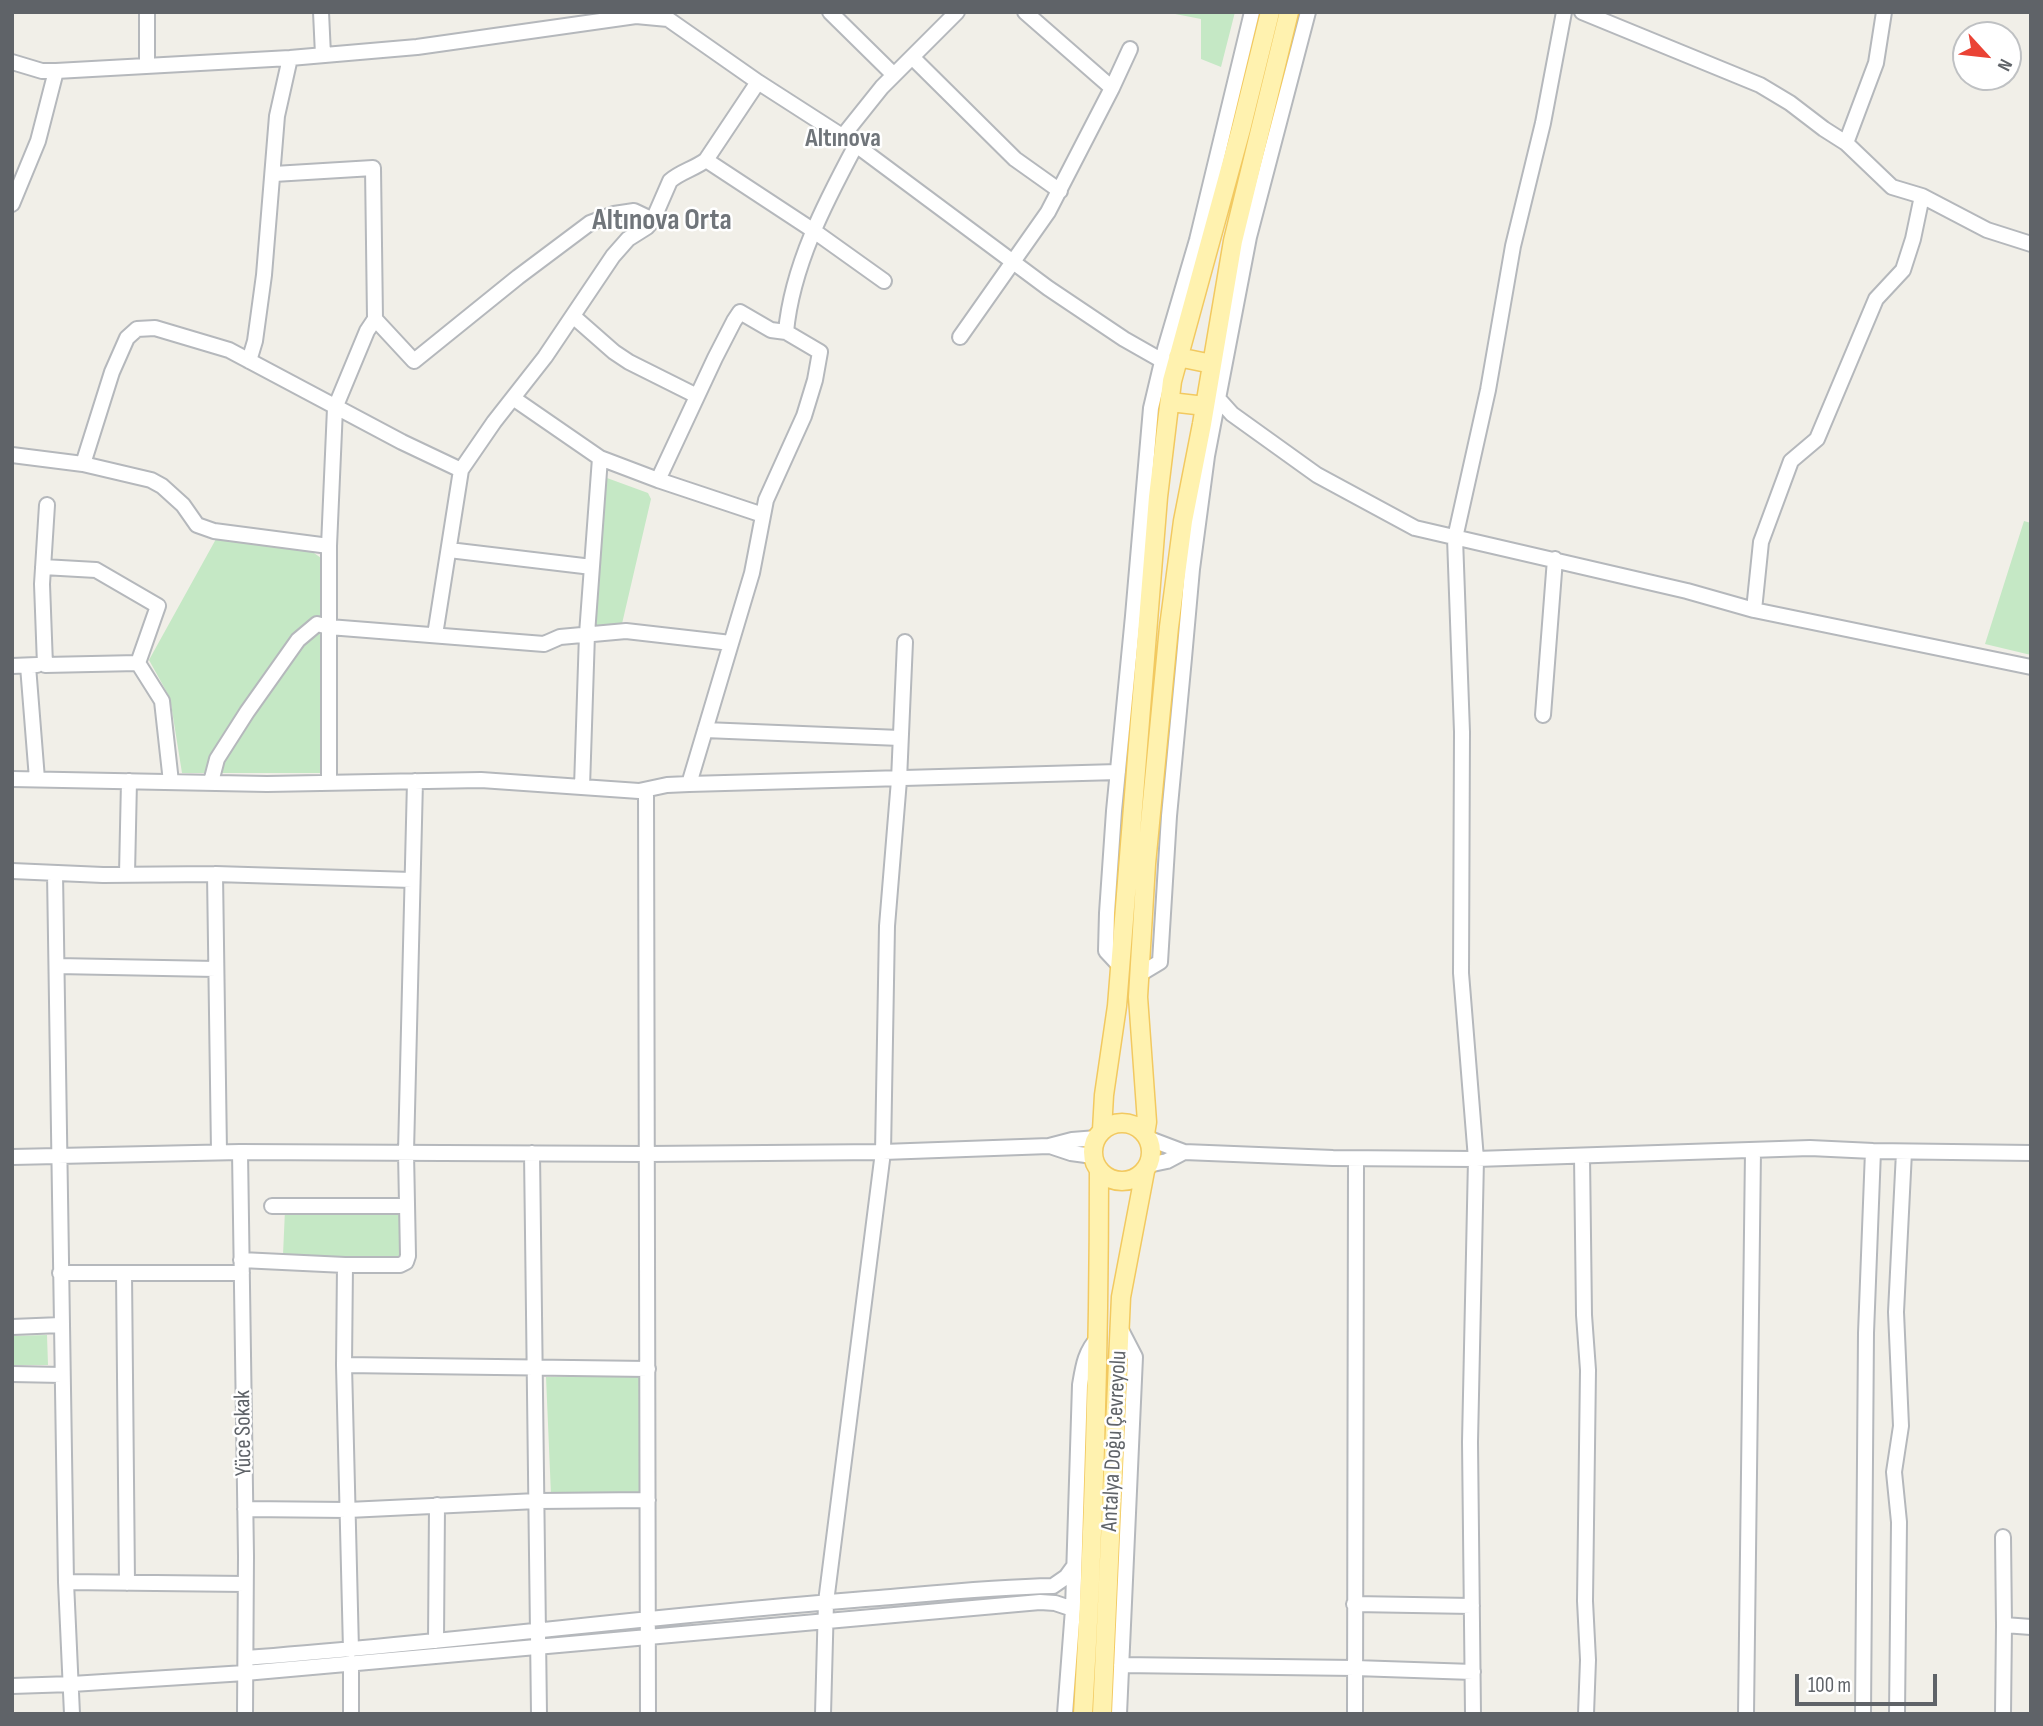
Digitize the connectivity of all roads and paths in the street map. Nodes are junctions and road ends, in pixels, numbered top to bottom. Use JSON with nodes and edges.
{"nodes":[{"id":1,"x":147,"y":12,"type":"edge"},
{"id":2,"x":321,"y":12,"type":"edge"},
{"id":3,"x":830,"y":12,"type":"edge"},
{"id":4,"x":957,"y":12,"type":"edge"},
{"id":5,"x":1025,"y":12,"type":"edge"},
{"id":6,"x":1252,"y":12,"type":"edge"},
{"id":7,"x":1270,"y":12,"type":"edge"},
{"id":8,"x":1289,"y":12,"type":"edge"},
{"id":9,"x":1308,"y":12,"type":"edge"},
{"id":10,"x":1564,"y":12,"type":"edge"},
{"id":11,"x":1582,"y":12,"type":"edge"},
{"id":12,"x":1884,"y":12,"type":"edge"},
{"id":13,"x":1130,"y":49,"type":"dead end"},
{"id":14,"x":323,"y":55,"type":"junction"},
{"id":15,"x":912,"y":57,"type":"junction"},
{"id":16,"x":290,"y":58,"type":"junction"},
{"id":17,"x":12,"y":62,"type":"edge"},
{"id":18,"x":147,"y":66,"type":"junction"},
{"id":19,"x":56,"y":71,"type":"junction"},
{"id":20,"x":894,"y":75,"type":"junction"},
{"id":21,"x":758,"y":82,"type":"junction"},
{"id":22,"x":1112,"y":88,"type":"junction"},
{"id":23,"x":842,"y":137,"type":"junction"},
{"id":24,"x":1846,"y":143,"type":"junction"},
{"id":25,"x":856,"y":145,"type":"junction"},
{"id":26,"x":706,"y":160,"type":"junction"},
{"id":27,"x":274,"y":174,"type":"junction"},
{"id":28,"x":1060,"y":191,"type":"junction"},
{"id":29,"x":1922,"y":196,"type":"junction"},
{"id":30,"x":12,"y":204,"type":"edge"},
{"id":31,"x":653,"y":220,"type":"junction"},
{"id":32,"x":814,"y":231,"type":"junction"},
{"id":33,"x":2031,"y":244,"type":"edge"},
{"id":34,"x":1013,"y":262,"type":"junction"},
{"id":35,"x":884,"y":281,"type":"dead end"},
{"id":36,"x":573,"y":316,"type":"junction"},
{"id":37,"x":375,"y":319,"type":"junction"},
{"id":38,"x":786,"y":332,"type":"junction"},
{"id":39,"x":960,"y":337,"type":"dead end"},
{"id":40,"x":249,"y":361,"type":"junction"},
{"id":41,"x":1172,"y":362,"type":"junction"},
{"id":42,"x":1213,"y":364,"type":"junction"},
{"id":43,"x":697,"y":396,"type":"junction"},
{"id":44,"x":513,"y":398,"type":"junction"},
{"id":45,"x":1211,"y":398,"type":"junction"},
{"id":46,"x":1170,"y":402,"type":"junction"},
{"id":47,"x":335,"y":408,"type":"junction"},
{"id":48,"x":12,"y":455,"type":"edge"},
{"id":49,"x":600,"y":458,"type":"junction"},
{"id":50,"x":83,"y":464,"type":"junction"},
{"id":51,"x":461,"y":470,"type":"junction"},
{"id":52,"x":658,"y":480,"type":"junction"},
{"id":53,"x":47,"y":505,"type":"dead end"},
{"id":54,"x":763,"y":515,"type":"junction"},
{"id":55,"x":1455,"y":538,"type":"junction"},
{"id":56,"x":329,"y":546,"type":"junction"},
{"id":57,"x":449,"y":550,"type":"junction"},
{"id":58,"x":1555,"y":559,"type":"junction"},
{"id":59,"x":43,"y":567,"type":"junction"},
{"id":60,"x":592,"y":567,"type":"junction"},
{"id":61,"x":1754,"y":610,"type":"junction"},
{"id":62,"x":329,"y":627,"type":"junction"},
{"id":63,"x":587,"y":634,"type":"junction"},
{"id":64,"x":435,"y":635,"type":"junction"},
{"id":65,"x":905,"y":642,"type":"dead end"},
{"id":66,"x":731,"y":643,"type":"junction"},
{"id":67,"x":138,"y":663,"type":"junction"},
{"id":68,"x":45,"y":665,"type":"junction"},
{"id":69,"x":12,"y":666,"type":"edge"},
{"id":70,"x":28,"y":666,"type":"junction"},
{"id":71,"x":2031,"y":667,"type":"edge"},
{"id":72,"x":1542,"y":715,"type":"dead end"},
{"id":73,"x":705,"y":730,"type":"junction"},
{"id":74,"x":900,"y":738,"type":"junction"},
{"id":75,"x":1118,"y":772,"type":"junction"},
{"id":76,"x":12,"y":779,"type":"edge"},
{"id":77,"x":37,"y":779,"type":"junction"},
{"id":78,"x":899,"y":780,"type":"junction"},
{"id":79,"x":129,"y":781,"type":"junction"},
{"id":80,"x":415,"y":781,"type":"junction"},
{"id":81,"x":171,"y":782,"type":"junction"},
{"id":82,"x":211,"y":782,"type":"junction"},
{"id":83,"x":329,"y":783,"type":"junction"},
{"id":84,"x":689,"y":784,"type":"junction"},
{"id":85,"x":582,"y":787,"type":"junction"},
{"id":86,"x":646,"y":790,"type":"junction"},
{"id":87,"x":12,"y":871,"type":"edge"},
{"id":88,"x":55,"y":873,"type":"junction"},
{"id":89,"x":127,"y":874,"type":"junction"},
{"id":90,"x":215,"y":874,"type":"junction"},
{"id":91,"x":412,"y":880,"type":"junction"},
{"id":92,"x":57,"y":966,"type":"junction"},
{"id":93,"x":1120,"y":966,"type":"junction"},
{"id":94,"x":216,"y":969,"type":"junction"},
{"id":95,"x":1146,"y":1136,"type":"junction"},
{"id":96,"x":1098,"y":1148,"type":"junction"},
{"id":97,"x":1753,"y":1151,"type":"junction"},
{"id":98,"x":1873,"y":1151,"type":"junction"},
{"id":99,"x":219,"y":1152,"type":"junction"},
{"id":100,"x":240,"y":1152,"type":"junction"},
{"id":101,"x":406,"y":1152,"type":"junction"},
{"id":102,"x":883,"y":1152,"type":"junction"},
{"id":103,"x":1184,"y":1152,"type":"junction"},
{"id":104,"x":1904,"y":1152,"type":"junction"},
{"id":105,"x":532,"y":1153,"type":"junction"},
{"id":106,"x":2031,"y":1153,"type":"edge"},
{"id":107,"x":647,"y":1154,"type":"junction"},
{"id":108,"x":59,"y":1156,"type":"junction"},
{"id":109,"x":1582,"y":1156,"type":"junction"},
{"id":110,"x":12,"y":1157,"type":"edge"},
{"id":111,"x":1356,"y":1159,"type":"junction"},
{"id":112,"x":1476,"y":1159,"type":"junction"},
{"id":113,"x":1146,"y":1168,"type":"junction"},
{"id":114,"x":272,"y":1206,"type":"dead end"},
{"id":115,"x":407,"y":1206,"type":"junction"},
{"id":116,"x":345,"y":1265,"type":"junction"},
{"id":117,"x":242,"y":1266,"type":"junction"},
{"id":118,"x":60,"y":1273,"type":"junction"},
{"id":119,"x":124,"y":1273,"type":"junction"},
{"id":120,"x":61,"y":1325,"type":"junction"},
{"id":121,"x":12,"y":1327,"type":"edge"},
{"id":122,"x":1120,"y":1328,"type":"junction"},
{"id":123,"x":1099,"y":1337,"type":"junction"},
{"id":124,"x":344,"y":1365,"type":"junction"},
{"id":125,"x":536,"y":1367,"type":"junction"},
{"id":126,"x":648,"y":1369,"type":"junction"},
{"id":127,"x":12,"y":1374,"type":"edge"},
{"id":128,"x":62,"y":1375,"type":"junction"},
{"id":129,"x":648,"y":1500,"type":"junction"},
{"id":130,"x":537,"y":1501,"type":"junction"},
{"id":131,"x":437,"y":1505,"type":"junction"},
{"id":132,"x":245,"y":1509,"type":"junction"},
{"id":133,"x":348,"y":1510,"type":"junction"},
{"id":134,"x":2003,"y":1537,"type":"dead end"},
{"id":135,"x":1074,"y":1566,"type":"junction"},
{"id":136,"x":65,"y":1582,"type":"junction"},
{"id":137,"x":127,"y":1583,"type":"junction"},
{"id":138,"x":246,"y":1584,"type":"junction"},
{"id":139,"x":826,"y":1602,"type":"junction"},
{"id":140,"x":1354,"y":1604,"type":"junction"},
{"id":141,"x":1472,"y":1606,"type":"junction"},
{"id":142,"x":1073,"y":1609,"type":"junction"},
{"id":143,"x":649,"y":1618,"type":"junction"},
{"id":144,"x":826,"y":1622,"type":"junction"},
{"id":145,"x":2004,"y":1625,"type":"junction"},
{"id":146,"x":2031,"y":1627,"type":"edge"},
{"id":147,"x":538,"y":1631,"type":"junction"},
{"id":148,"x":649,"y":1637,"type":"junction"},
{"id":149,"x":436,"y":1641,"type":"junction"},
{"id":150,"x":538,"y":1647,"type":"junction"},
{"id":151,"x":351,"y":1657,"type":"junction"},
{"id":152,"x":246,"y":1665,"type":"junction"},
{"id":153,"x":1121,"y":1665,"type":"junction"},
{"id":154,"x":1354,"y":1668,"type":"junction"},
{"id":155,"x":1473,"y":1672,"type":"junction"},
{"id":156,"x":72,"y":1684,"type":"junction"},
{"id":157,"x":12,"y":1686,"type":"edge"},
{"id":158,"x":72,"y":1714,"type":"edge"},
{"id":159,"x":245,"y":1714,"type":"edge"},
{"id":160,"x":351,"y":1714,"type":"edge"},
{"id":161,"x":539,"y":1714,"type":"edge"},
{"id":162,"x":648,"y":1714,"type":"edge"},
{"id":163,"x":823,"y":1714,"type":"edge"},
{"id":164,"x":1065,"y":1714,"type":"edge"},
{"id":165,"x":1083,"y":1714,"type":"edge"},
{"id":166,"x":1101,"y":1714,"type":"edge"},
{"id":167,"x":1119,"y":1714,"type":"edge"},
{"id":168,"x":1355,"y":1714,"type":"edge"},
{"id":169,"x":1473,"y":1714,"type":"edge"},
{"id":170,"x":1586,"y":1714,"type":"edge"},
{"id":171,"x":1746,"y":1714,"type":"edge"},
{"id":172,"x":1863,"y":1714,"type":"edge"},
{"id":173,"x":1896,"y":1714,"type":"edge"},
{"id":174,"x":2003,"y":1714,"type":"edge"}],
"edges":[{"from":1,"to":18,"type":"street"},
{"from":2,"to":14,"type":"street"},
{"from":3,"to":20,"type":"street"},
{"from":4,"to":15,"type":"street"},
{"from":5,"to":22,"type":"street"},
{"from":6,"to":41,"type":"street"},
{"from":7,"to":41,"type":"main road","name":"Antalya Doğu Çevreyolu"},
{"from":8,"to":42,"type":"main road"},
{"from":9,"to":45,"type":"street"},
{"from":10,"to":55,"type":"street"},
{"from":11,"to":24,"type":"street"},
{"from":12,"to":24,"type":"street"},
{"from":13,"to":22,"type":"street"},
{"from":14,"to":16,"type":"street"},
{"from":14,"to":21,"type":"street"},
{"from":15,"to":20,"type":"street"},
{"from":15,"to":28,"type":"street"},
{"from":16,"to":18,"type":"street"},
{"from":16,"to":27,"type":"street"},
{"from":17,"to":19,"type":"street"},
{"from":18,"to":19,"type":"street"},
{"from":19,"to":30,"type":"street"},
{"from":20,"to":23,"type":"street"},
{"from":21,"to":23,"type":"street"},
{"from":21,"to":26,"type":"street"},
{"from":22,"to":28,"type":"street"},
{"from":23,"to":25,"type":"street"},
{"from":24,"to":29,"type":"street"},
{"from":25,"to":32,"type":"street"},
{"from":25,"to":34,"type":"street"},
{"from":26,"to":31,"type":"street"},
{"from":26,"to":32,"type":"street"},
{"from":27,"to":37,"type":"street"},
{"from":27,"to":40,"type":"street"},
{"from":28,"to":34,"type":"street"},
{"from":29,"to":33,"type":"street"},
{"from":29,"to":61,"type":"street"},
{"from":31,"to":36,"type":"street"},
{"from":31,"to":37,"type":"street"},
{"from":32,"to":35,"type":"street"},
{"from":32,"to":38,"type":"street"},
{"from":34,"to":39,"type":"street"},
{"from":34,"to":41,"type":"street"},
{"from":36,"to":43,"type":"street"},
{"from":36,"to":44,"type":"street"},
{"from":37,"to":47,"type":"street"},
{"from":38,"to":43,"type":"street"},
{"from":38,"to":54,"type":"street"},
{"from":40,"to":47,"type":"street"},
{"from":40,"to":50,"type":"street"},
{"from":41,"to":42,"type":"main road"},
{"from":41,"to":46,"type":"main road","name":"Antalya Doğu Çevreyolu"},
{"from":41,"to":75,"type":"street"},
{"from":42,"to":45,"type":"main road"},
{"from":43,"to":52,"type":"street"},
{"from":44,"to":49,"type":"street"},
{"from":44,"to":51,"type":"street"},
{"from":45,"to":46,"type":"main road"},
{"from":45,"to":55,"type":"street"},
{"from":45,"to":95,"type":"main road"},
{"from":46,"to":93,"type":"main road","name":"Antalya Doğu Çevreyolu"},
{"from":47,"to":51,"type":"street"},
{"from":47,"to":56,"type":"street"},
{"from":48,"to":50,"type":"street"},
{"from":49,"to":52,"type":"street"},
{"from":49,"to":60,"type":"street"},
{"from":50,"to":56,"type":"street"},
{"from":51,"to":57,"type":"street"},
{"from":52,"to":54,"type":"street"},
{"from":53,"to":59,"type":"street"},
{"from":54,"to":66,"type":"street"},
{"from":55,"to":58,"type":"street"},
{"from":55,"to":112,"type":"street"},
{"from":56,"to":62,"type":"street"},
{"from":57,"to":60,"type":"street"},
{"from":57,"to":64,"type":"street"},
{"from":58,"to":61,"type":"street"},
{"from":58,"to":72,"type":"street"},
{"from":59,"to":67,"type":"street"},
{"from":59,"to":68,"type":"street"},
{"from":60,"to":63,"type":"street"},
{"from":61,"to":71,"type":"street"},
{"from":62,"to":64,"type":"street"},
{"from":62,"to":82,"type":"street"},
{"from":62,"to":83,"type":"street"},
{"from":63,"to":64,"type":"street"},
{"from":63,"to":66,"type":"street"},
{"from":63,"to":85,"type":"street"},
{"from":65,"to":74,"type":"street"},
{"from":66,"to":73,"type":"street"},
{"from":67,"to":68,"type":"street"},
{"from":67,"to":81,"type":"street"},
{"from":68,"to":70,"type":"street"},
{"from":69,"to":70,"type":"street"},
{"from":70,"to":77,"type":"street"},
{"from":73,"to":74,"type":"street"},
{"from":73,"to":84,"type":"street"},
{"from":74,"to":78,"type":"street"},
{"from":75,"to":78,"type":"street"},
{"from":75,"to":93,"type":"street"},
{"from":76,"to":77,"type":"street"},
{"from":77,"to":79,"type":"street"},
{"from":78,"to":84,"type":"street"},
{"from":78,"to":102,"type":"street"},
{"from":79,"to":81,"type":"street"},
{"from":79,"to":89,"type":"street"},
{"from":80,"to":83,"type":"street"},
{"from":80,"to":85,"type":"street"},
{"from":80,"to":91,"type":"street"},
{"from":81,"to":82,"type":"street"},
{"from":82,"to":83,"type":"street"},
{"from":84,"to":86,"type":"street"},
{"from":85,"to":86,"type":"street"},
{"from":86,"to":107,"type":"street"},
{"from":87,"to":88,"type":"street"},
{"from":88,"to":89,"type":"street"},
{"from":88,"to":92,"type":"street"},
{"from":89,"to":90,"type":"street"},
{"from":90,"to":91,"type":"street"},
{"from":90,"to":94,"type":"street"},
{"from":91,"to":101,"type":"street"},
{"from":92,"to":94,"type":"street"},
{"from":92,"to":108,"type":"street"},
{"from":93,"to":96,"type":"main road","name":"Antalya Doğu Çevreyolu"},
{"from":94,"to":99,"type":"street"},
{"from":95,"to":96,"type":"main road"},
{"from":95,"to":103,"type":"street"},
{"from":95,"to":113,"type":"main road"},
{"from":96,"to":102,"type":"street"},
{"from":96,"to":113,"type":"main road"},
{"from":96,"to":123,"type":"main road","name":"Antalya Doğu Çevreyolu"},
{"from":97,"to":98,"type":"street"},
{"from":97,"to":109,"type":"street"},
{"from":97,"to":171,"type":"street"},
{"from":98,"to":104,"type":"street"},
{"from":98,"to":172,"type":"street"},
{"from":99,"to":100,"type":"street"},
{"from":99,"to":108,"type":"street"},
{"from":100,"to":101,"type":"street"},
{"from":100,"to":117,"type":"street","name":"Yüce Sokak"},
{"from":101,"to":105,"type":"street"},
{"from":101,"to":115,"type":"street"},
{"from":102,"to":107,"type":"street"},
{"from":102,"to":139,"type":"street"},
{"from":103,"to":111,"type":"street"},
{"from":103,"to":113,"type":"street"},
{"from":104,"to":106,"type":"street"},
{"from":104,"to":173,"type":"street"},
{"from":105,"to":107,"type":"street"},
{"from":105,"to":125,"type":"street"},
{"from":107,"to":126,"type":"street"},
{"from":108,"to":110,"type":"street"},
{"from":108,"to":118,"type":"street"},
{"from":109,"to":112,"type":"street"},
{"from":109,"to":170,"type":"street"},
{"from":111,"to":112,"type":"street"},
{"from":111,"to":140,"type":"street"},
{"from":112,"to":141,"type":"street"},
{"from":113,"to":122,"type":"main road","name":"Antalya Doğu Çevreyolu"},
{"from":114,"to":115,"type":"street"},
{"from":115,"to":116,"type":"street"},
{"from":116,"to":117,"type":"street"},
{"from":116,"to":124,"type":"street"},
{"from":117,"to":119,"type":"street"},
{"from":117,"to":132,"type":"street","name":"Yüce Sokak"},
{"from":118,"to":119,"type":"street"},
{"from":118,"to":120,"type":"street"},
{"from":119,"to":137,"type":"street"},
{"from":120,"to":121,"type":"street"},
{"from":120,"to":128,"type":"street"},
{"from":122,"to":153,"type":"street"},
{"from":122,"to":166,"type":"main road","name":"Antalya Doğu Çevreyolu"},
{"from":123,"to":135,"type":"street"},
{"from":123,"to":165,"type":"main road","name":"Antalya Doğu Çevreyolu"},
{"from":124,"to":125,"type":"street"},
{"from":124,"to":133,"type":"street"},
{"from":125,"to":126,"type":"street"},
{"from":125,"to":130,"type":"street"},
{"from":126,"to":129,"type":"street"},
{"from":127,"to":128,"type":"street"},
{"from":128,"to":136,"type":"street"},
{"from":129,"to":130,"type":"street"},
{"from":129,"to":143,"type":"street"},
{"from":130,"to":131,"type":"street"},
{"from":130,"to":147,"type":"street"},
{"from":131,"to":133,"type":"street"},
{"from":131,"to":149,"type":"street"},
{"from":132,"to":133,"type":"street"},
{"from":132,"to":138,"type":"street","name":"Yüce Sokak"},
{"from":133,"to":151,"type":"street"},
{"from":134,"to":145,"type":"street"},
{"from":135,"to":139,"type":"street"},
{"from":135,"to":142,"type":"street"},
{"from":136,"to":137,"type":"street"},
{"from":136,"to":156,"type":"street"},
{"from":137,"to":138,"type":"street"},
{"from":138,"to":152,"type":"street","name":"Yüce Sokak"},
{"from":139,"to":143,"type":"street"},
{"from":139,"to":144,"type":"street"},
{"from":140,"to":141,"type":"street"},
{"from":140,"to":154,"type":"street"},
{"from":141,"to":155,"type":"street"},
{"from":142,"to":144,"type":"street"},
{"from":142,"to":164,"type":"street"},
{"from":143,"to":147,"type":"street"},
{"from":143,"to":148,"type":"street"},
{"from":144,"to":148,"type":"street"},
{"from":144,"to":163,"type":"street"},
{"from":145,"to":146,"type":"street"},
{"from":145,"to":174,"type":"street"},
{"from":147,"to":149,"type":"street"},
{"from":147,"to":150,"type":"street"},
{"from":148,"to":150,"type":"street"},
{"from":148,"to":162,"type":"street"},
{"from":149,"to":151,"type":"street"},
{"from":150,"to":151,"type":"street"},
{"from":150,"to":161,"type":"street"},
{"from":151,"to":152,"type":"street"},
{"from":151,"to":160,"type":"street"},
{"from":152,"to":156,"type":"street"},
{"from":152,"to":159,"type":"street","name":"Yüce Sokak"},
{"from":153,"to":154,"type":"street"},
{"from":153,"to":167,"type":"street"},
{"from":154,"to":155,"type":"street"},
{"from":154,"to":168,"type":"street"},
{"from":155,"to":169,"type":"street"},
{"from":156,"to":157,"type":"street"},
{"from":156,"to":158,"type":"street"}]}
